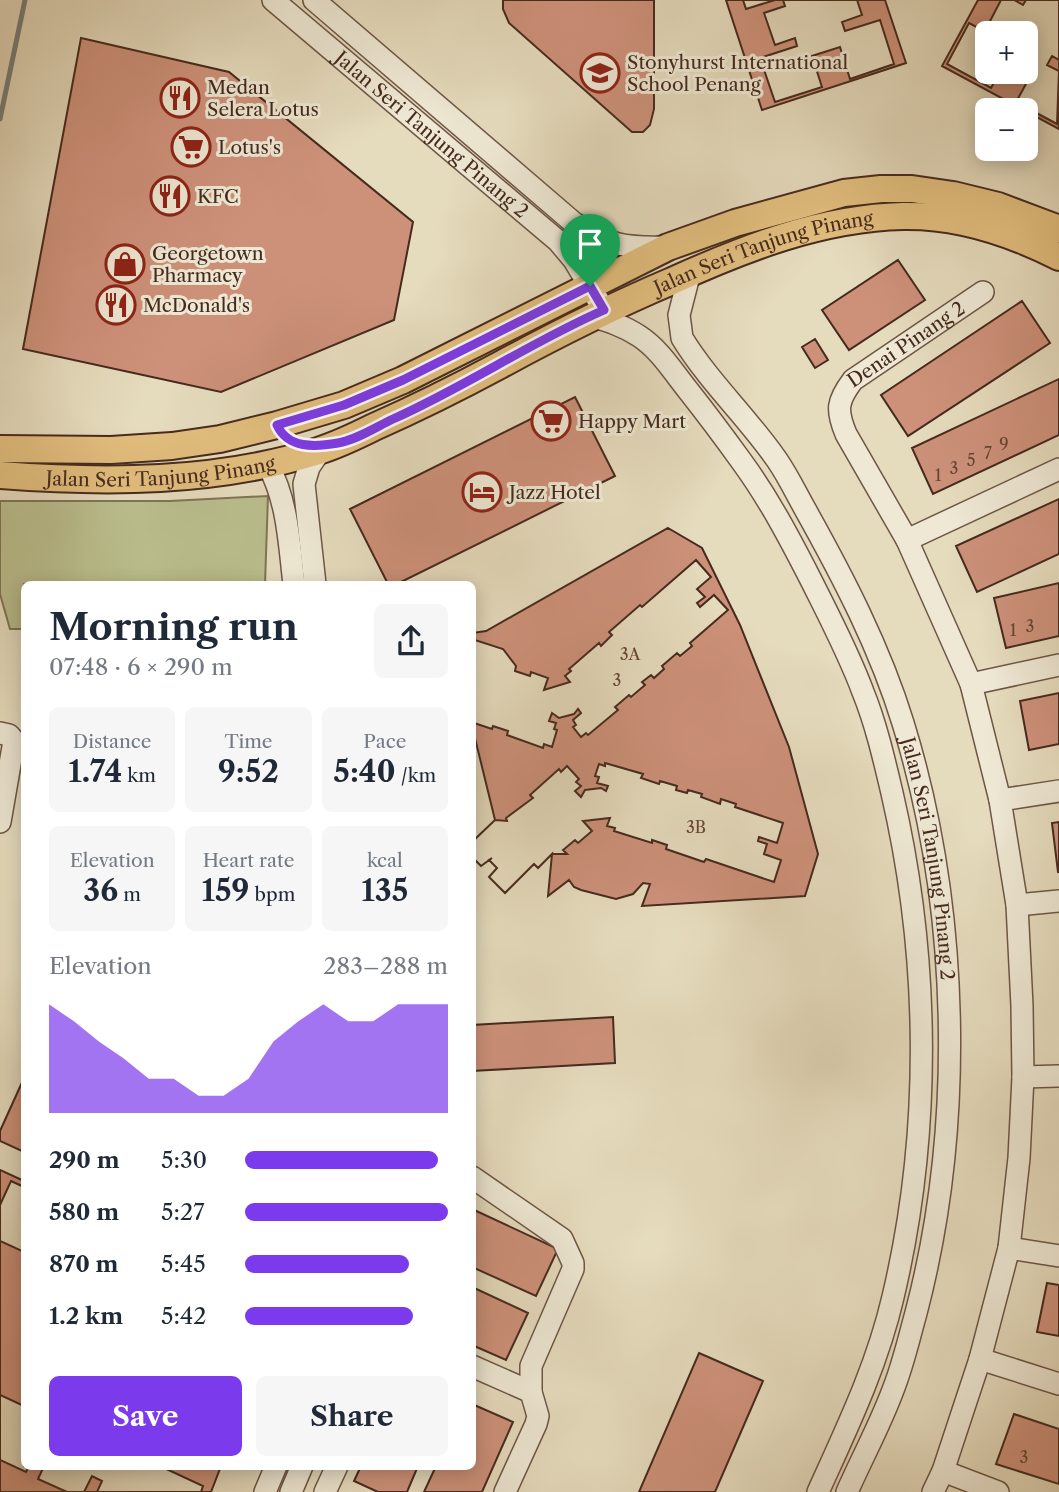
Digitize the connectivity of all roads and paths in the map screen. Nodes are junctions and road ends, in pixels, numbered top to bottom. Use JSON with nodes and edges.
{"nodes":[{"id":1,"x":273,"y":0,"type":"edge"},
{"id":2,"x":314,"y":0,"type":"edge"},
{"id":3,"x":1059,"y":229,"type":"edge"},
{"id":4,"x":668,"y":247,"type":"junction"},
{"id":5,"x":1059,"y":257,"type":"edge"},
{"id":6,"x":690,"y":272,"type":"junction"},
{"id":7,"x":590,"y":286,"type":"junction"},
{"id":8,"x":982,"y":292,"type":"dead end"},
{"id":9,"x":597,"y":313,"type":"junction"},
{"id":10,"x":277,"y":425,"type":"junction"},
{"id":11,"x":330,"y":447,"type":"junction"},
{"id":12,"x":0,"y":449,"type":"edge"},
{"id":13,"x":268,"y":466,"type":"junction"},
{"id":14,"x":1059,"y":469,"type":"edge"},
{"id":15,"x":0,"y":475,"type":"edge"},
{"id":16,"x":907,"y":540,"type":"junction"},
{"id":17,"x":294,"y":581,"type":"edge"},
{"id":18,"x":315,"y":581,"type":"edge"},
{"id":19,"x":1059,"y":665,"type":"edge"},
{"id":20,"x":971,"y":684,"type":"junction"},
{"id":21,"x":0,"y":733,"type":"edge"},
{"id":22,"x":1059,"y":791,"type":"edge"},
{"id":23,"x":1000,"y":800,"type":"junction"},
{"id":24,"x":0,"y":822,"type":"edge"},
{"id":25,"x":1059,"y":901,"type":"edge"},
{"id":26,"x":1017,"y":905,"type":"junction"},
{"id":27,"x":1059,"y":1076,"type":"edge"},
{"id":28,"x":1023,"y":1077,"type":"junction"},
{"id":29,"x":476,"y":1180,"type":"edge"},
{"id":30,"x":1009,"y":1248,"type":"junction"},
{"id":31,"x":1059,"y":1256,"type":"edge"},
{"id":32,"x":980,"y":1359,"type":"junction"},
{"id":33,"x":476,"y":1368,"type":"edge"},
{"id":34,"x":1059,"y":1384,"type":"edge"},
{"id":35,"x":531,"y":1392,"type":"junction"},
{"id":36,"x":274,"y":1470,"type":"edge"},
{"id":37,"x":300,"y":1470,"type":"edge"},
{"id":38,"x":335,"y":1470,"type":"edge"},
{"id":39,"x":943,"y":1471,"type":"junction"},
{"id":40,"x":265,"y":1492,"type":"edge"},
{"id":41,"x":291,"y":1492,"type":"edge"},
{"id":42,"x":325,"y":1492,"type":"edge"},
{"id":43,"x":505,"y":1492,"type":"edge"},
{"id":44,"x":818,"y":1492,"type":"edge"},
{"id":45,"x":847,"y":1492,"type":"edge"},
{"id":46,"x":933,"y":1492,"type":"edge"},
{"id":47,"x":998,"y":1492,"type":"edge"}],
"edges":[{"from":1,"to":7,"type":"street","name":"Jalan Seri Tanjung Pinang 2"},
{"from":2,"to":4,"type":"street","name":"Jalan Seri Tanjung Pinang 2"},
{"from":3,"to":4,"type":"main road","name":"Jalan Seri Tanjung Pinang"},
{"from":4,"to":7,"type":"main road","name":"Jalan Seri Tanjung Pinang"},
{"from":5,"to":6,"type":"main road","name":"Jalan Seri Tanjung Pinang"},
{"from":6,"to":9,"type":"main road","name":"Jalan Seri Tanjung Pinang"},
{"from":6,"to":45,"type":"street","name":"Jalan Seri Tanjung Pinang 2"},
{"from":7,"to":9,"type":"street","name":"Jalan Seri Tanjung Pinang 2"},
{"from":7,"to":10,"type":"main road","name":"Jalan Seri Tanjung Pinang"},
{"from":8,"to":16,"type":"street","name":"Denai Pinang 2"},
{"from":9,"to":11,"type":"main road","name":"Jalan Seri Tanjung Pinang"},
{"from":9,"to":44,"type":"street","name":"Jalan Seri Tanjung Pinang 2"},
{"from":10,"to":11,"type":"main road"},
{"from":10,"to":12,"type":"main road","name":"Jalan Seri Tanjung Pinang"},
{"from":11,"to":13,"type":"main road","name":"Jalan Seri Tanjung Pinang"},
{"from":11,"to":18,"type":"street"},
{"from":13,"to":15,"type":"main road","name":"Jalan Seri Tanjung Pinang"},
{"from":13,"to":17,"type":"street"},
{"from":14,"to":16,"type":"street"},
{"from":16,"to":20,"type":"street"},
{"from":19,"to":20,"type":"street"},
{"from":20,"to":23,"type":"street"},
{"from":21,"to":24,"type":"street"},
{"from":22,"to":23,"type":"street"},
{"from":23,"to":26,"type":"street"},
{"from":25,"to":26,"type":"street"},
{"from":26,"to":28,"type":"street"},
{"from":27,"to":28,"type":"street"},
{"from":28,"to":30,"type":"street"},
{"from":29,"to":35,"type":"street"},
{"from":30,"to":31,"type":"street"},
{"from":30,"to":32,"type":"street"},
{"from":32,"to":34,"type":"street"},
{"from":32,"to":39,"type":"street"},
{"from":33,"to":35,"type":"street"},
{"from":35,"to":43,"type":"street"},
{"from":36,"to":40,"type":"street"},
{"from":37,"to":41,"type":"street"},
{"from":38,"to":42,"type":"street"},
{"from":39,"to":46,"type":"street"},
{"from":39,"to":47,"type":"street"}]}
